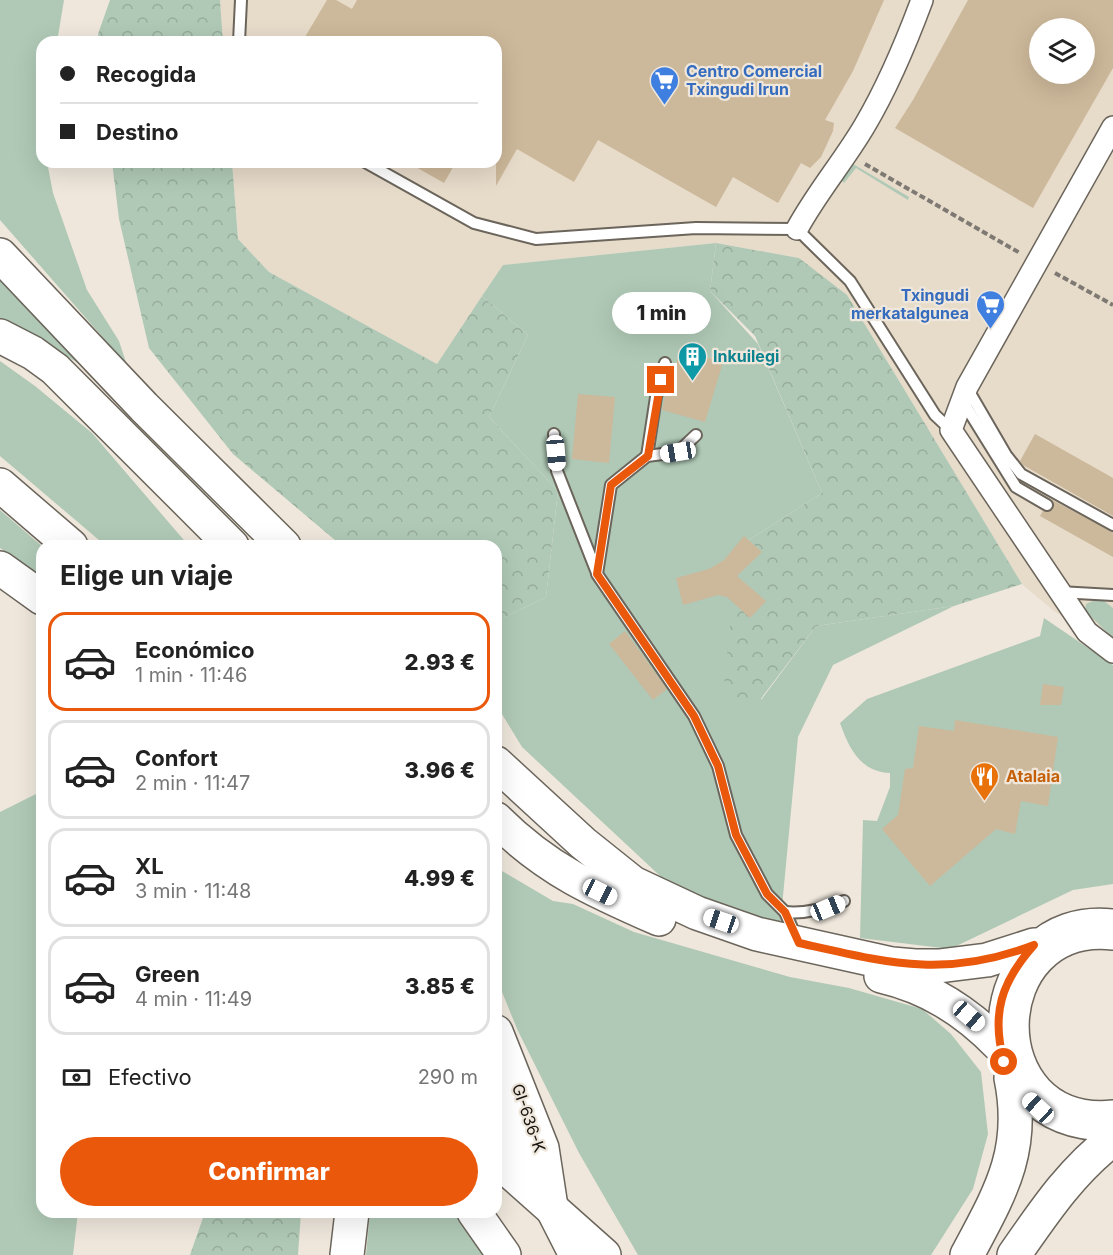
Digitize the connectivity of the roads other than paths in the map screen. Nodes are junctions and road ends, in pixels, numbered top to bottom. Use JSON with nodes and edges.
{"nodes":[{"id":1,"x":241,"y":0,"type":"edge"},
{"id":2,"x":922,"y":0,"type":"edge"},
{"id":3,"x":239,"y":36,"type":"edge"},
{"id":4,"x":1113,"y":128,"type":"edge"},
{"id":5,"x":376,"y":168,"type":"edge"},
{"id":6,"x":797,"y":229,"type":"junction"},
{"id":7,"x":0,"y":255,"type":"edge"},
{"id":8,"x":0,"y":336,"type":"edge"},
{"id":9,"x":665,"y":363,"type":"dead end"},
{"id":10,"x":964,"y":394,"type":"junction"},
{"id":11,"x":951,"y":430,"type":"junction"},
{"id":12,"x":554,"y":434,"type":"dead end"},
{"id":13,"x":696,"y":435,"type":"dead end"},
{"id":14,"x":648,"y":456,"type":"junction"},
{"id":15,"x":0,"y":485,"type":"edge"},
{"id":16,"x":1047,"y":504,"type":"dead end"},
{"id":17,"x":1113,"y":525,"type":"edge"},
{"id":18,"x":64,"y":540,"type":"edge"},
{"id":19,"x":226,"y":540,"type":"edge"},
{"id":20,"x":279,"y":540,"type":"edge"},
{"id":21,"x":0,"y":568,"type":"edge"},
{"id":22,"x":597,"y":574,"type":"junction"},
{"id":23,"x":1058,"y":592,"type":"junction"},
{"id":24,"x":36,"y":594,"type":"edge"},
{"id":25,"x":1113,"y":595,"type":"edge"},
{"id":26,"x":1113,"y":652,"type":"edge"},
{"id":27,"x":502,"y":768,"type":"edge"},
{"id":28,"x":502,"y":824,"type":"edge"},
{"id":29,"x":844,"y":901,"type":"dead end"},
{"id":30,"x":785,"y":912,"type":"junction"},
{"id":31,"x":1110,"y":918,"type":"edge"},
{"id":32,"x":1113,"y":939,"type":"edge"},
{"id":33,"x":799,"y":943,"type":"junction"},
{"id":34,"x":1034,"y":945,"type":"junction"},
{"id":35,"x":999,"y":1045,"type":"junction"},
{"id":36,"x":502,"y":1047,"type":"edge"},
{"id":37,"x":1011,"y":1078,"type":"junction"},
{"id":38,"x":502,"y":1083,"type":"edge"},
{"id":39,"x":502,"y":1110,"type":"edge"},
{"id":40,"x":1113,"y":1111,"type":"edge"},
{"id":41,"x":1113,"y":1130,"type":"edge"},
{"id":42,"x":502,"y":1132,"type":"edge"},
{"id":43,"x":1113,"y":1139,"type":"edge"},
{"id":44,"x":502,"y":1162,"type":"edge"},
{"id":45,"x":551,"y":1207,"type":"junction"},
{"id":46,"x":351,"y":1218,"type":"edge"},
{"id":47,"x":478,"y":1218,"type":"edge"},
{"id":48,"x":1026,"y":1241,"type":"edge"},
{"id":49,"x":974,"y":1242,"type":"edge"},
{"id":50,"x":346,"y":1255,"type":"edge"},
{"id":51,"x":504,"y":1255,"type":"edge"},
{"id":52,"x":576,"y":1255,"type":"edge"},
{"id":53,"x":604,"y":1255,"type":"edge"},
{"id":54,"x":959,"y":1255,"type":"edge"},
{"id":55,"x":1014,"y":1255,"type":"edge"}],
"edges":[{"from":1,"to":3,"type":"lane"},
{"from":2,"to":6,"type":"street"},
{"from":4,"to":10,"type":"street"},
{"from":5,"to":6,"type":"lane"},
{"from":6,"to":11,"type":"lane"},
{"from":7,"to":20,"type":"highway"},
{"from":8,"to":19,"type":"highway"},
{"from":9,"to":14,"type":"lane"},
{"from":10,"to":11,"type":"street"},
{"from":10,"to":16,"type":"lane"},
{"from":10,"to":17,"type":"lane"},
{"from":11,"to":23,"type":"street"},
{"from":12,"to":22,"type":"lane"},
{"from":13,"to":14,"type":"lane"},
{"from":14,"to":22,"type":"lane"},
{"from":15,"to":18,"type":"highway"},
{"from":21,"to":24,"type":"highway"},
{"from":22,"to":30,"type":"lane"},
{"from":23,"to":25,"type":"lane"},
{"from":23,"to":26,"type":"street"},
{"from":27,"to":33,"type":"highway"},
{"from":28,"to":35,"type":"highway"},
{"from":29,"to":30,"type":"lane"},
{"from":30,"to":33,"type":"lane"},
{"from":31,"to":34,"type":"street"},
{"from":32,"to":40,"type":"street"},
{"from":33,"to":34,"type":"highway"},
{"from":34,"to":35,"type":"street"},
{"from":35,"to":37,"type":"street"},
{"from":36,"to":45,"type":"highway","name":"GI-636-K"},
{"from":37,"to":41,"type":"street"},
{"from":37,"to":49,"type":"highway"},
{"from":38,"to":45,"type":"highway","name":"GI-636-K"},
{"from":39,"to":45,"type":"highway","name":"GI-636-K"},
{"from":42,"to":45,"type":"highway","name":"GI-636-K"},
{"from":43,"to":48,"type":"highway"},
{"from":44,"to":45,"type":"highway","name":"GI-636-K"},
{"from":45,"to":52,"type":"highway","name":"GI-636-K"},
{"from":45,"to":53,"type":"highway"},
{"from":46,"to":50,"type":"highway"},
{"from":47,"to":51,"type":"highway"},
{"from":48,"to":55,"type":"highway"},
{"from":49,"to":54,"type":"highway"}]}
